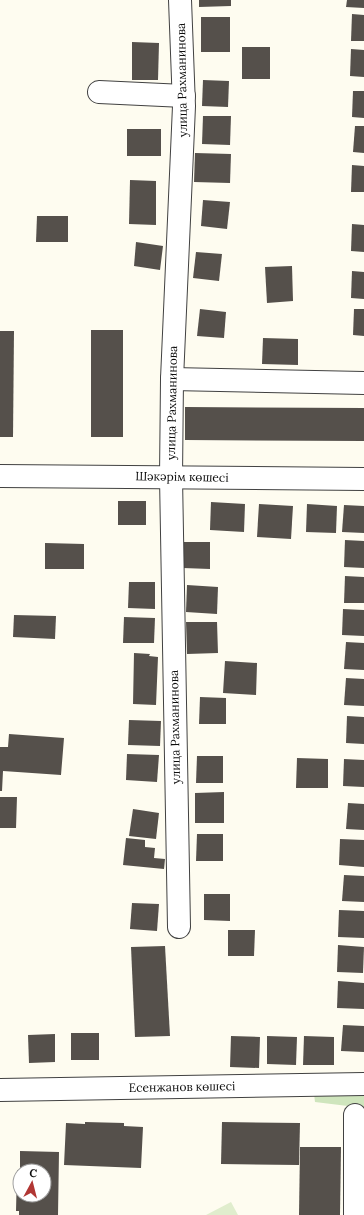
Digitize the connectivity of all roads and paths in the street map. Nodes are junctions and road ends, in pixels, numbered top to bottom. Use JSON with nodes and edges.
{"nodes":[{"id":1,"x":180,"y":0,"type":"edge"},
{"id":2,"x":99,"y":92,"type":"dead end"},
{"id":3,"x":184,"y":96,"type":"junction"},
{"id":4,"x":172,"y":379,"type":"junction"},
{"id":5,"x":364,"y":383,"type":"edge"},
{"id":6,"x":0,"y":476,"type":"edge"},
{"id":7,"x":171,"y":477,"type":"junction"},
{"id":8,"x":364,"y":479,"type":"edge"},
{"id":9,"x":179,"y":927,"type":"dead end"},
{"id":10,"x":364,"y":1084,"type":"edge"},
{"id":11,"x":0,"y":1090,"type":"edge"},
{"id":12,"x":355,"y":1115,"type":"dead end"},
{"id":13,"x":355,"y":1215,"type":"edge"}],
"edges":[{"from":1,"to":3,"type":"street","name":"улица Рахманинова"},
{"from":2,"to":3,"type":"street"},
{"from":3,"to":4,"type":"street","name":"улица Рахманинова"},
{"from":4,"to":5,"type":"street"},
{"from":4,"to":7,"type":"street","name":"улица Рахманинова"},
{"from":6,"to":7,"type":"street","name":"Шәкәрім көшесі"},
{"from":7,"to":8,"type":"street","name":"Шәкәрім көшесі"},
{"from":7,"to":9,"type":"street","name":"улица Рахманинова"},
{"from":10,"to":11,"type":"street","name":"Есенжанов көшесі"},
{"from":12,"to":13,"type":"street"}]}
